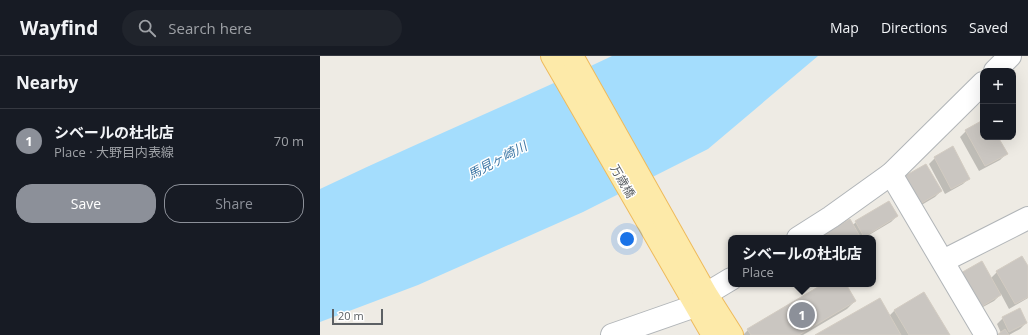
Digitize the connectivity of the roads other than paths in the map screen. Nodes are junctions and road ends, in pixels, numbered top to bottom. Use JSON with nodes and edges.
{"nodes":[{"id":1,"x":552,"y":56,"type":"edge"},
{"id":2,"x":572,"y":56,"type":"edge"},
{"id":3,"x":1010,"y":56,"type":"edge"},
{"id":4,"x":998,"y":68,"type":"edge"},
{"id":5,"x":980,"y":86,"type":"edge"},
{"id":6,"x":891,"y":174,"type":"junction"},
{"id":7,"x":1028,"y":218,"type":"edge"},
{"id":8,"x":803,"y":235,"type":"edge"},
{"id":9,"x":944,"y":261,"type":"junction"},
{"id":10,"x":728,"y":281,"type":"edge"},
{"id":11,"x":701,"y":300,"type":"junction"},
{"id":12,"x":612,"y":335,"type":"edge"},
{"id":13,"x":713,"y":335,"type":"edge"},
{"id":14,"x":732,"y":335,"type":"edge"},
{"id":15,"x":986,"y":335,"type":"edge"}],
"edges":[{"from":1,"to":11,"type":"main road","name":"万歳橋"},
{"from":2,"to":11,"type":"main road","name":"万歳橋"},
{"from":3,"to":4,"type":"street"},
{"from":5,"to":6,"type":"street"},
{"from":6,"to":8,"type":"street"},
{"from":6,"to":9,"type":"street"},
{"from":7,"to":9,"type":"street"},
{"from":9,"to":15,"type":"street"},
{"from":10,"to":11,"type":"street"},
{"from":11,"to":12,"type":"street"},
{"from":11,"to":13,"type":"main road"},
{"from":11,"to":14,"type":"main road"}]}
